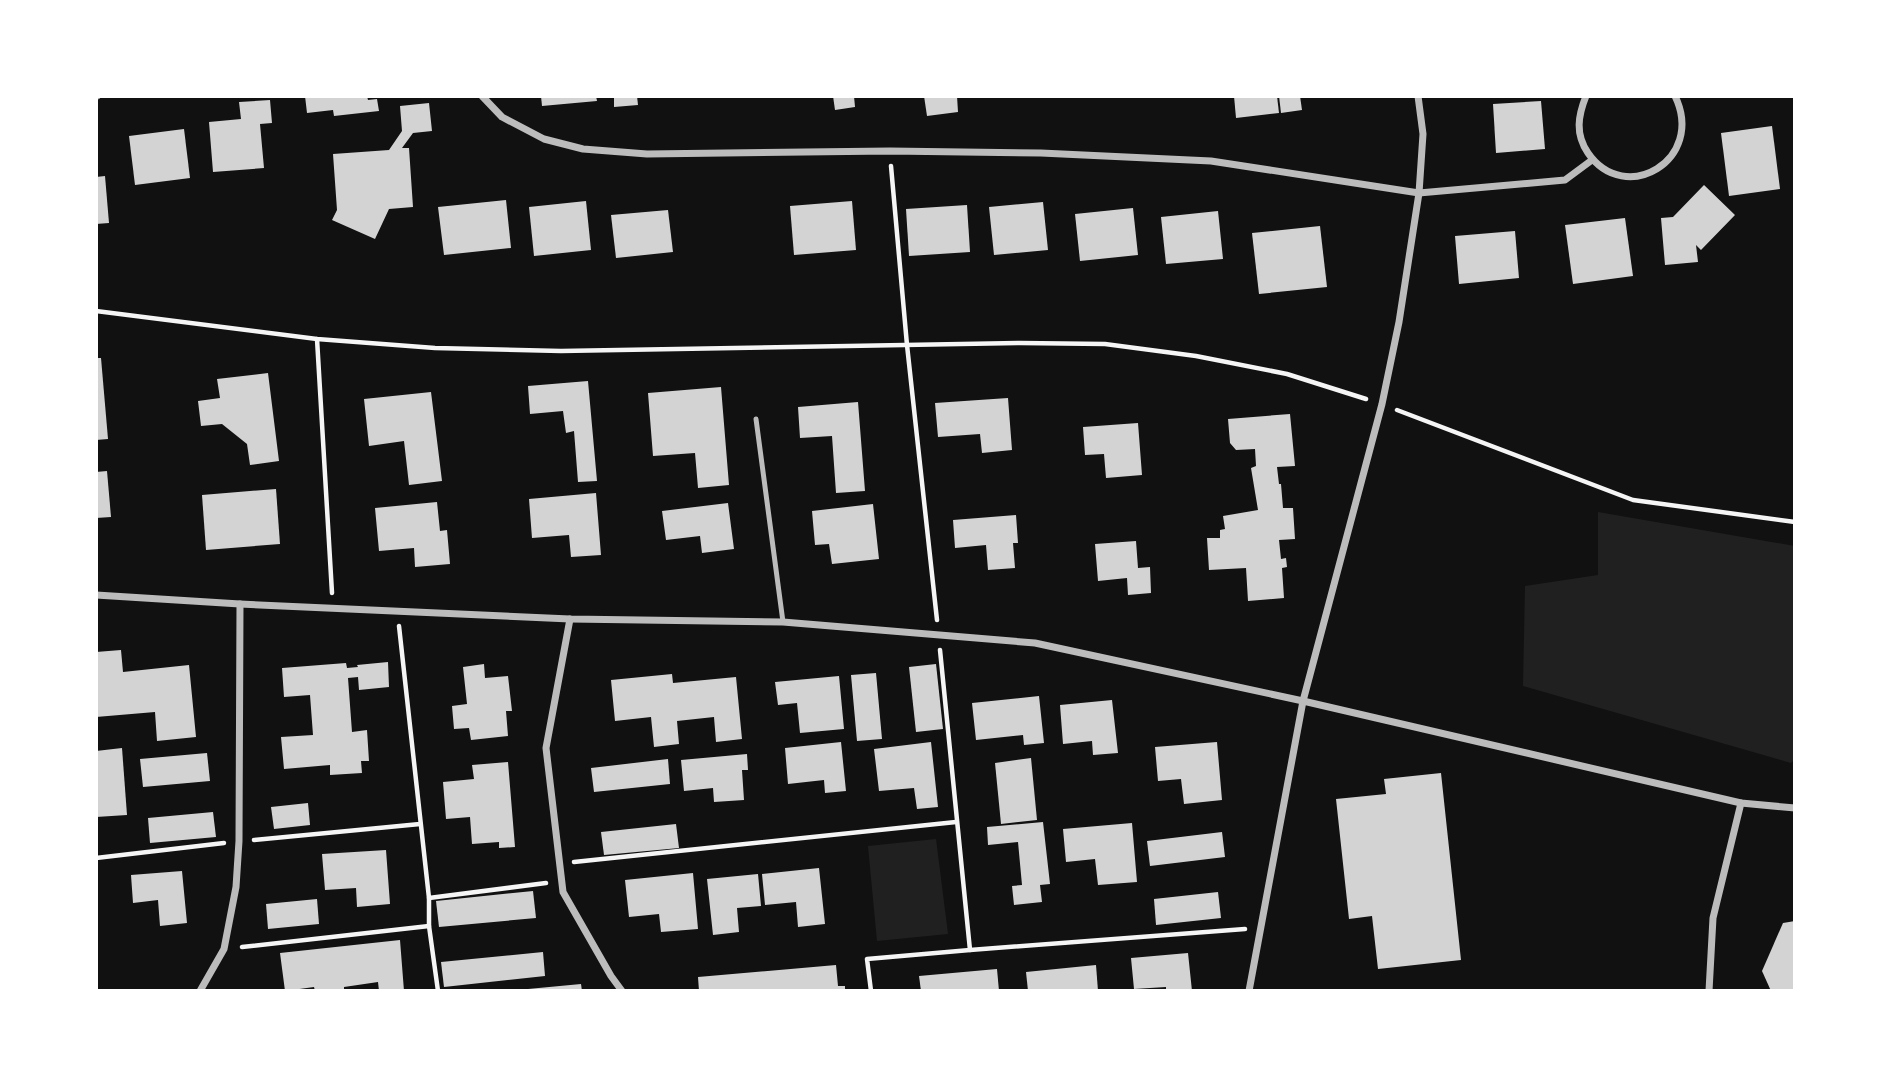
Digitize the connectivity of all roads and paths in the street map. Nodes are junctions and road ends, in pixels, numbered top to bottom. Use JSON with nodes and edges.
{"nodes":[{"id":1,"x":482,"y":96,"type":"edge"},
{"id":2,"x":1418,"y":96,"type":"edge"},
{"id":3,"x":1586,"y":96,"type":"edge"},
{"id":4,"x":1675,"y":96,"type":"edge"},
{"id":5,"x":890,"y":151,"type":"junction"},
{"id":6,"x":1592,"y":160,"type":"junction"},
{"id":7,"x":1419,"y":193,"type":"junction"},
{"id":8,"x":96,"y":311,"type":"edge"},
{"id":9,"x":317,"y":339,"type":"junction"},
{"id":10,"x":907,"y":345,"type":"junction"},
{"id":11,"x":1382,"y":404,"type":"junction"},
{"id":12,"x":756,"y":419,"type":"dead end"},
{"id":13,"x":1795,"y":522,"type":"edge"},
{"id":14,"x":96,"y":595,"type":"edge"},
{"id":15,"x":240,"y":604,"type":"junction"},
{"id":16,"x":333,"y":608,"type":"junction"},
{"id":17,"x":398,"y":610,"type":"junction"},
{"id":18,"x":570,"y":619,"type":"junction"},
{"id":19,"x":783,"y":622,"type":"junction"},
{"id":20,"x":939,"y":633,"type":"junction"},
{"id":21,"x":1304,"y":701,"type":"junction"},
{"id":22,"x":1741,"y":803,"type":"junction"},
{"id":23,"x":1795,"y":808,"type":"edge"},
{"id":24,"x":956,"y":822,"type":"junction"},
{"id":25,"x":560,"y":863,"type":"junction"},
{"id":26,"x":562,"y":881,"type":"junction"},
{"id":27,"x":429,"y":898,"type":"junction"},
{"id":28,"x":429,"y":926,"type":"junction"},
{"id":29,"x":1261,"y":928,"type":"junction"},
{"id":30,"x":224,"y":949,"type":"junction"},
{"id":31,"x":970,"y":950,"type":"junction"},
{"id":32,"x":200,"y":991,"type":"edge"},
{"id":33,"x":438,"y":991,"type":"edge"},
{"id":34,"x":622,"y":991,"type":"edge"},
{"id":35,"x":871,"y":991,"type":"edge"},
{"id":36,"x":1249,"y":991,"type":"edge"},
{"id":37,"x":1709,"y":991,"type":"edge"}],
"edges":[{"from":1,"to":5,"type":"street"},
{"from":2,"to":7,"type":"street"},
{"from":3,"to":6,"type":"street"},
{"from":4,"to":6,"type":"street"},
{"from":5,"to":7,"type":"street"},
{"from":5,"to":10,"type":"path"},
{"from":6,"to":7,"type":"street"},
{"from":7,"to":11,"type":"street"},
{"from":8,"to":9,"type":"path"},
{"from":9,"to":10,"type":"path"},
{"from":9,"to":16,"type":"path"},
{"from":10,"to":11,"type":"path"},
{"from":10,"to":20,"type":"path"},
{"from":11,"to":13,"type":"path"},
{"from":11,"to":21,"type":"street"},
{"from":12,"to":19,"type":"lane"},
{"from":14,"to":15,"type":"street"},
{"from":15,"to":16,"type":"street"},
{"from":15,"to":30,"type":"street"},
{"from":16,"to":17,"type":"street"},
{"from":17,"to":18,"type":"street"},
{"from":17,"to":27,"type":"path"},
{"from":18,"to":19,"type":"street"},
{"from":18,"to":25,"type":"street"},
{"from":19,"to":20,"type":"street"},
{"from":20,"to":21,"type":"street"},
{"from":20,"to":24,"type":"path"},
{"from":21,"to":22,"type":"street"},
{"from":21,"to":29,"type":"street"},
{"from":22,"to":23,"type":"street"},
{"from":22,"to":37,"type":"street"},
{"from":24,"to":25,"type":"path"},
{"from":24,"to":31,"type":"path"},
{"from":25,"to":26,"type":"street"},
{"from":26,"to":27,"type":"path"},
{"from":26,"to":34,"type":"street"},
{"from":27,"to":28,"type":"path"},
{"from":28,"to":30,"type":"path"},
{"from":28,"to":33,"type":"path"},
{"from":29,"to":31,"type":"path"},
{"from":29,"to":36,"type":"street"},
{"from":30,"to":32,"type":"street"},
{"from":31,"to":35,"type":"path"}]}
